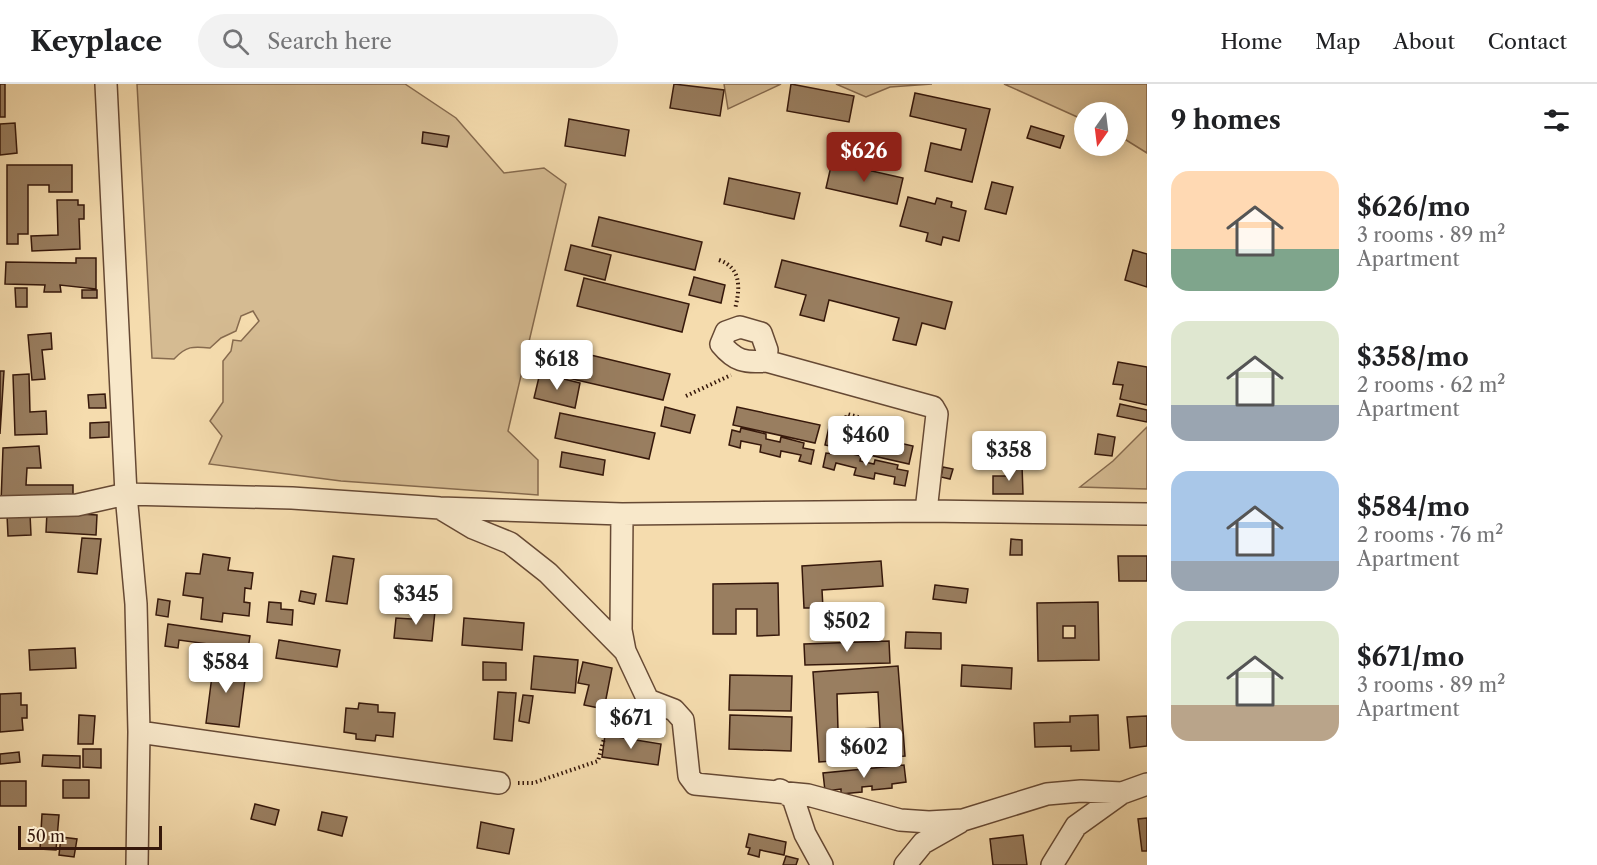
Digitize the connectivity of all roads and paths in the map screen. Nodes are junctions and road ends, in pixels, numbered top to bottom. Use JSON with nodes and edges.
{"nodes":[{"id":1,"x":106,"y":84,"type":"edge"},
{"id":2,"x":719,"y":261,"type":"dead end"},
{"id":3,"x":726,"y":332,"type":"junction"},
{"id":4,"x":757,"y":362,"type":"junction"},
{"id":5,"x":686,"y":396,"type":"dead end"},
{"id":6,"x":843,"y":430,"type":"dead end"},
{"id":7,"x":859,"y":434,"type":"dead end"},
{"id":8,"x":881,"y":438,"type":"dead end"},
{"id":9,"x":897,"y":442,"type":"dead end"},
{"id":10,"x":126,"y":495,"type":"junction"},
{"id":11,"x":0,"y":507,"type":"edge"},
{"id":12,"x":440,"y":508,"type":"junction"},
{"id":13,"x":926,"y":512,"type":"junction"},
{"id":14,"x":622,"y":514,"type":"junction"},
{"id":15,"x":1147,"y":514,"type":"edge"},
{"id":16,"x":625,"y":651,"type":"junction"},
{"id":17,"x":648,"y":700,"type":"junction"},
{"id":18,"x":139,"y":732,"type":"junction"},
{"id":19,"x":499,"y":783,"type":"joint"},
{"id":20,"x":1147,"y":784,"type":"edge"},
{"id":21,"x":780,"y":790,"type":"junction"},
{"id":22,"x":1122,"y":793,"type":"junction"},
{"id":23,"x":963,"y":820,"type":"junction"},
{"id":24,"x":137,"y":865,"type":"edge"},
{"id":25,"x":822,"y":865,"type":"edge"},
{"id":26,"x":905,"y":865,"type":"edge"},
{"id":27,"x":1052,"y":865,"type":"edge"}],
"edges":[{"from":1,"to":10,"type":"street"},
{"from":2,"to":3,"type":"path"},
{"from":3,"to":4,"type":"street"},
{"from":3,"to":4,"type":"street"},
{"from":4,"to":5,"type":"path"},
{"from":4,"to":13,"type":"street"},
{"from":6,"to":7,"type":"path"},
{"from":8,"to":9,"type":"path"},
{"from":10,"to":11,"type":"street"},
{"from":10,"to":12,"type":"street"},
{"from":10,"to":18,"type":"street"},
{"from":12,"to":14,"type":"street"},
{"from":12,"to":16,"type":"street"},
{"from":13,"to":14,"type":"street"},
{"from":13,"to":15,"type":"street"},
{"from":14,"to":16,"type":"street"},
{"from":16,"to":17,"type":"street"},
{"from":17,"to":19,"type":"path"},
{"from":17,"to":21,"type":"street"},
{"from":18,"to":19,"type":"street"},
{"from":18,"to":24,"type":"street"},
{"from":20,"to":22,"type":"street"},
{"from":21,"to":23,"type":"street"},
{"from":21,"to":25,"type":"street"},
{"from":22,"to":23,"type":"street"},
{"from":22,"to":27,"type":"street"},
{"from":23,"to":26,"type":"street"}]}
